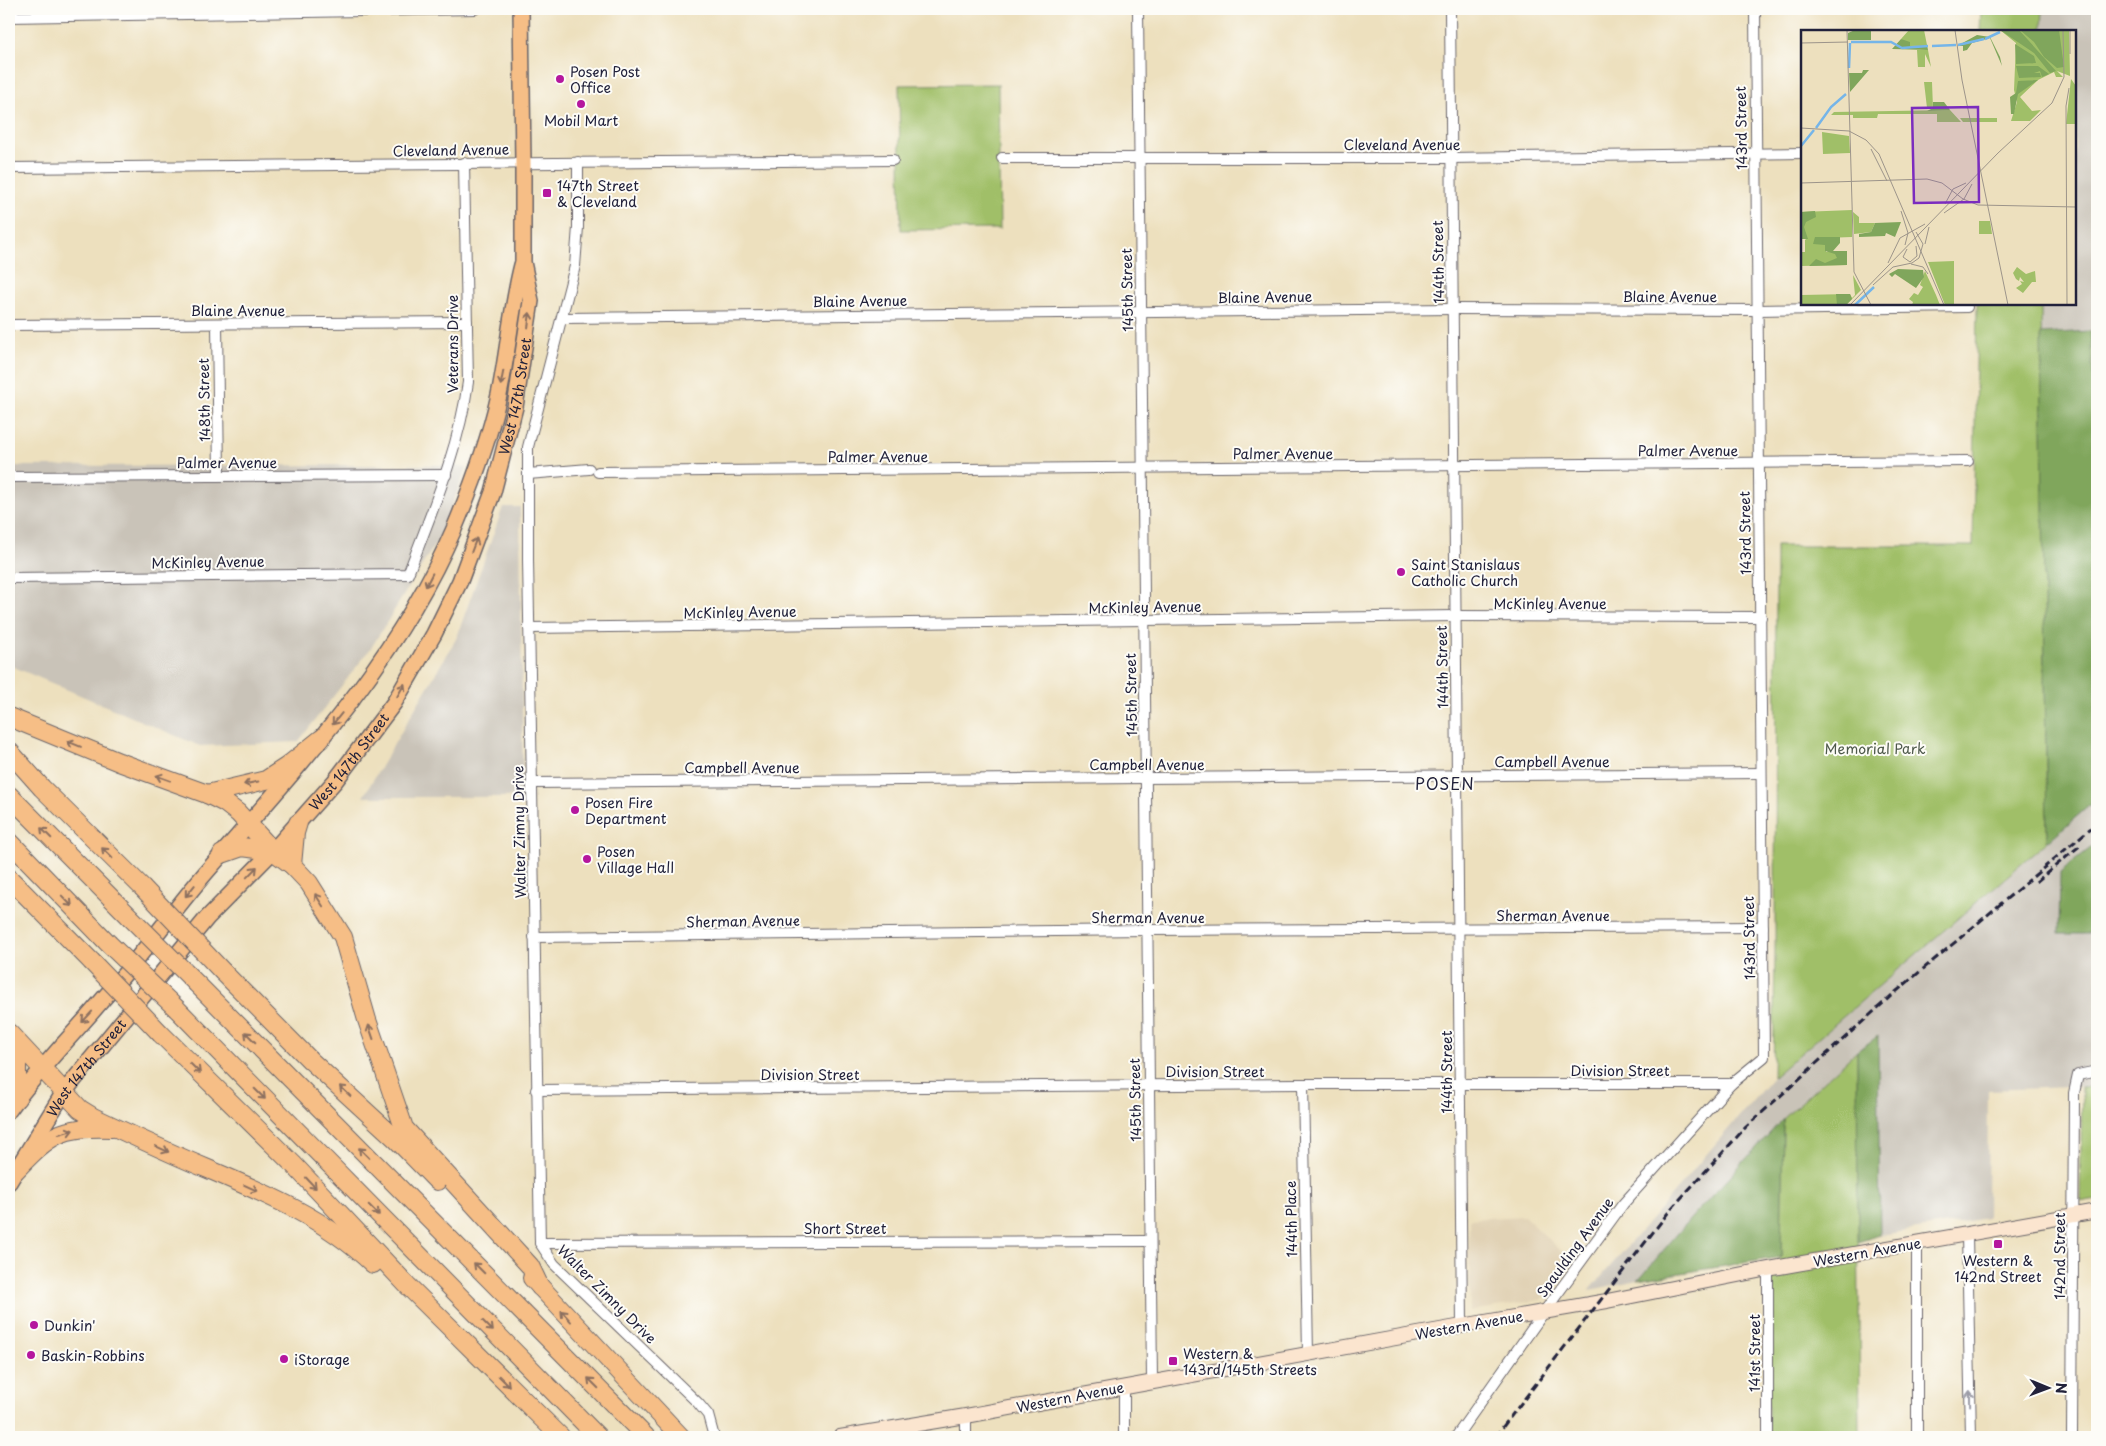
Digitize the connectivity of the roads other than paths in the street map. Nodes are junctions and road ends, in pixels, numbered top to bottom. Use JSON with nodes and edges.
{"nodes":[{"id":1,"x":475,"y":9,"type":"edge"},
{"id":2,"x":521,"y":9,"type":"edge"},
{"id":3,"x":1138,"y":9,"type":"edge"},
{"id":4,"x":1450,"y":9,"type":"edge"},
{"id":5,"x":1754,"y":9,"type":"edge"},
{"id":6,"x":9,"y":17,"type":"edge"},
{"id":7,"x":1801,"y":153,"type":"edge"},
{"id":8,"x":1755,"y":154,"type":"junction"},
{"id":9,"x":1002,"y":158,"type":"dead end"},
{"id":10,"x":1451,"y":158,"type":"junction"},
{"id":11,"x":1140,"y":159,"type":"junction"},
{"id":12,"x":893,"y":160,"type":"dead end"},
{"id":13,"x":578,"y":162,"type":"junction"},
{"id":14,"x":523,"y":163,"type":"junction"},
{"id":15,"x":464,"y":164,"type":"junction"},
{"id":16,"x":9,"y":168,"type":"edge"},
{"id":17,"x":523,"y":262,"type":"junction"},
{"id":18,"x":1967,"y":307,"type":"dead end"},
{"id":19,"x":1453,"y":310,"type":"junction"},
{"id":20,"x":1759,"y":310,"type":"junction"},
{"id":21,"x":1141,"y":312,"type":"junction"},
{"id":22,"x":563,"y":318,"type":"junction"},
{"id":23,"x":466,"y":322,"type":"junction"},
{"id":24,"x":216,"y":324,"type":"junction"},
{"id":25,"x":9,"y":325,"type":"edge"},
{"id":26,"x":1968,"y":461,"type":"dead end"},
{"id":27,"x":1758,"y":463,"type":"junction"},
{"id":28,"x":1454,"y":465,"type":"junction"},
{"id":29,"x":1142,"y":468,"type":"junction"},
{"id":30,"x":528,"y":474,"type":"junction"},
{"id":31,"x":446,"y":475,"type":"junction"},
{"id":32,"x":219,"y":476,"type":"junction"},
{"id":33,"x":9,"y":477,"type":"edge"},
{"id":34,"x":408,"y":574,"type":"joint"},
{"id":35,"x":9,"y":578,"type":"edge"},
{"id":36,"x":1456,"y":616,"type":"junction"},
{"id":37,"x":1761,"y":617,"type":"junction"},
{"id":38,"x":1144,"y":621,"type":"junction"},
{"id":39,"x":529,"y":628,"type":"junction"},
{"id":40,"x":9,"y":717,"type":"edge"},
{"id":41,"x":321,"y":739,"type":"junction"},
{"id":42,"x":9,"y":751,"type":"edge"},
{"id":43,"x":1761,"y":773,"type":"junction"},
{"id":44,"x":1457,"y":775,"type":"junction"},
{"id":45,"x":1146,"y":777,"type":"junction"},
{"id":46,"x":533,"y":783,"type":"junction"},
{"id":47,"x":207,"y":794,"type":"junction"},
{"id":48,"x":9,"y":795,"type":"edge"},
{"id":49,"x":298,"y":823,"type":"junction"},
{"id":50,"x":247,"y":825,"type":"junction"},
{"id":51,"x":9,"y":841,"type":"edge"},
{"id":52,"x":273,"y":851,"type":"junction"},
{"id":53,"x":222,"y":854,"type":"junction"},
{"id":54,"x":292,"y":865,"type":"junction"},
{"id":55,"x":9,"y":878,"type":"edge"},
{"id":56,"x":1763,"y":927,"type":"junction"},
{"id":57,"x":1148,"y":930,"type":"junction"},
{"id":58,"x":1458,"y":930,"type":"junction"},
{"id":59,"x":534,"y":937,"type":"junction"},
{"id":60,"x":9,"y":1033,"type":"edge"},
{"id":61,"x":9,"y":1046,"type":"edge"},
{"id":62,"x":41,"y":1067,"type":"junction"},
{"id":63,"x":2097,"y":1071,"type":"edge"},
{"id":64,"x":1303,"y":1084,"type":"junction"},
{"id":65,"x":1460,"y":1084,"type":"junction"},
{"id":66,"x":1730,"y":1084,"type":"junction"},
{"id":67,"x":1149,"y":1085,"type":"junction"},
{"id":68,"x":536,"y":1090,"type":"junction"},
{"id":69,"x":64,"y":1092,"type":"junction"},
{"id":70,"x":13,"y":1104,"type":"edge"},
{"id":71,"x":118,"y":1128,"type":"junction"},
{"id":72,"x":12,"y":1176,"type":"edge"},
{"id":73,"x":2097,"y":1211,"type":"edge"},
{"id":74,"x":2072,"y":1215,"type":"junction"},
{"id":75,"x":1967,"y":1234,"type":"junction"},
{"id":76,"x":1150,"y":1241,"type":"junction"},
{"id":77,"x":540,"y":1243,"type":"junction"},
{"id":78,"x":1916,"y":1243,"type":"junction"},
{"id":79,"x":1768,"y":1269,"type":"junction"},
{"id":80,"x":407,"y":1285,"type":"junction"},
{"id":81,"x":540,"y":1287,"type":"junction"},
{"id":82,"x":1544,"y":1312,"type":"junction"},
{"id":83,"x":1462,"y":1326,"type":"junction"},
{"id":84,"x":1308,"y":1354,"type":"junction"},
{"id":85,"x":1152,"y":1382,"type":"junction"},
{"id":86,"x":1124,"y":1386,"type":"junction"},
{"id":87,"x":966,"y":1416,"type":"junction"},
{"id":88,"x":592,"y":1431,"type":"edge"},
{"id":89,"x":557,"y":1434,"type":"edge"},
{"id":90,"x":646,"y":1437,"type":"edge"},
{"id":91,"x":681,"y":1437,"type":"edge"},
{"id":92,"x":714,"y":1437,"type":"edge"},
{"id":93,"x":840,"y":1437,"type":"edge"},
{"id":94,"x":966,"y":1437,"type":"edge"},
{"id":95,"x":1124,"y":1437,"type":"edge"},
{"id":96,"x":1456,"y":1437,"type":"edge"},
{"id":97,"x":1768,"y":1437,"type":"edge"},
{"id":98,"x":1917,"y":1437,"type":"edge"},
{"id":99,"x":1971,"y":1437,"type":"edge"},
{"id":100,"x":2072,"y":1437,"type":"edge"}],
"edges":[{"from":1,"to":6,"type":"street"},
{"from":2,"to":14,"type":"main road","name":"West 147th Street"},
{"from":3,"to":11,"type":"street","name":"145th Street"},
{"from":4,"to":10,"type":"street","name":"144th Street"},
{"from":5,"to":8,"type":"street","name":"143rd Street"},
{"from":7,"to":8,"type":"street","name":"Cleveland Avenue"},
{"from":8,"to":10,"type":"street","name":"Cleveland Avenue"},
{"from":8,"to":20,"type":"street","name":"143rd Street"},
{"from":9,"to":11,"type":"street","name":"Cleveland Avenue"},
{"from":10,"to":11,"type":"street","name":"Cleveland Avenue"},
{"from":10,"to":19,"type":"street","name":"144th Street"},
{"from":11,"to":21,"type":"street","name":"145th Street"},
{"from":12,"to":13,"type":"street","name":"Cleveland Avenue"},
{"from":13,"to":14,"type":"street","name":"Cleveland Avenue"},
{"from":13,"to":22,"type":"street","name":"Walter Zimny Drive"},
{"from":14,"to":15,"type":"street","name":"Cleveland Avenue"},
{"from":14,"to":17,"type":"main road","name":"West 147th Street"},
{"from":15,"to":16,"type":"street","name":"Cleveland Avenue"},
{"from":15,"to":23,"type":"street","name":"Veterans Drive"},
{"from":17,"to":41,"type":"main road","name":"West 147th Street","one_way":true},
{"from":49,"to":17,"type":"main road","name":"West 147th Street","one_way":true},
{"from":18,"to":20,"type":"street","name":"Blaine Avenue"},
{"from":19,"to":20,"type":"street","name":"Blaine Avenue"},
{"from":19,"to":21,"type":"street","name":"Blaine Avenue"},
{"from":19,"to":28,"type":"street","name":"144th Street"},
{"from":20,"to":27,"type":"street","name":"143rd Street"},
{"from":21,"to":22,"type":"street","name":"Blaine Avenue"},
{"from":21,"to":29,"type":"street","name":"145th Street"},
{"from":22,"to":30,"type":"street","name":"Walter Zimny Drive"},
{"from":23,"to":24,"type":"street","name":"Blaine Avenue"},
{"from":23,"to":31,"type":"street","name":"Veterans Drive"},
{"from":24,"to":25,"type":"street","name":"Blaine Avenue"},
{"from":24,"to":32,"type":"street","name":"148th Street"},
{"from":26,"to":27,"type":"street","name":"Palmer Avenue"},
{"from":27,"to":28,"type":"street","name":"Palmer Avenue"},
{"from":27,"to":37,"type":"street","name":"143rd Street"},
{"from":28,"to":29,"type":"street","name":"Palmer Avenue"},
{"from":28,"to":36,"type":"street","name":"144th Street"},
{"from":29,"to":30,"type":"street","name":"Palmer Avenue"},
{"from":29,"to":38,"type":"street","name":"145th Street"},
{"from":30,"to":39,"type":"street","name":"Walter Zimny Drive"},
{"from":31,"to":32,"type":"street","name":"Palmer Avenue"},
{"from":31,"to":34,"type":"street","name":"Veterans Drive"},
{"from":32,"to":33,"type":"street","name":"Palmer Avenue"},
{"from":34,"to":35,"type":"street","name":"McKinley Avenue"},
{"from":36,"to":37,"type":"street","name":"McKinley Avenue"},
{"from":36,"to":38,"type":"street","name":"McKinley Avenue"},
{"from":36,"to":44,"type":"street","name":"144th Street"},
{"from":37,"to":43,"type":"street","name":"143rd Street"},
{"from":38,"to":39,"type":"street","name":"McKinley Avenue"},
{"from":38,"to":45,"type":"street","name":"145th Street"},
{"from":39,"to":46,"type":"street","name":"Walter Zimny Drive"},
{"from":47,"to":40,"type":"highway","one_way":true},
{"from":41,"to":47,"type":"highway","one_way":true},
{"from":41,"to":50,"type":"main road","name":"West 147th Street"},
{"from":81,"to":42,"type":"highway","one_way":true,"bridge":true},
{"from":43,"to":44,"type":"street","name":"Campbell Avenue"},
{"from":43,"to":56,"type":"street","name":"143rd Street"},
{"from":44,"to":45,"type":"street","name":"Campbell Avenue"},
{"from":44,"to":58,"type":"street","name":"144th Street"},
{"from":45,"to":46,"type":"street","name":"Campbell Avenue"},
{"from":45,"to":57,"type":"street","name":"145th Street"},
{"from":46,"to":59,"type":"street","name":"Walter Zimny Drive"},
{"from":47,"to":50,"type":"highway"},
{"from":90,"to":48,"type":"highway","one_way":true,"bridge":true},
{"from":49,"to":52,"type":"main road","name":"West 147th Street"},
{"from":49,"to":54,"type":"highway"},
{"from":50,"to":52,"type":"highway"},
{"from":50,"to":53,"type":"main road","name":"West 147th Street"},
{"from":51,"to":88,"type":"highway","one_way":true,"bridge":true},
{"from":52,"to":53,"type":"highway"},
{"from":52,"to":54,"type":"highway"},
{"from":69,"to":52,"type":"main road","name":"West 147th Street","one_way":true},
{"from":53,"to":62,"type":"main road","name":"West 147th Street","one_way":true},
{"from":81,"to":54,"type":"highway","one_way":true},
{"from":55,"to":80,"type":"highway","one_way":true,"bridge":true},
{"from":56,"to":58,"type":"street","name":"Sherman Avenue"},
{"from":56,"to":66,"type":"street","name":"143rd Street"},
{"from":57,"to":58,"type":"street","name":"Sherman Avenue"},
{"from":57,"to":59,"type":"street","name":"Sherman Avenue"},
{"from":57,"to":67,"type":"street","name":"145th Street"},
{"from":58,"to":65,"type":"street","name":"144th Street"},
{"from":59,"to":68,"type":"street","name":"Walter Zimny Drive"},
{"from":60,"to":62,"type":"highway"},
{"from":61,"to":70,"type":"highway"},
{"from":62,"to":69,"type":"highway"},
{"from":62,"to":70,"type":"main road","name":"West 147th Street"},
{"from":63,"to":74,"type":"street","name":"142nd Street"},
{"from":64,"to":65,"type":"street","name":"Division Street"},
{"from":64,"to":67,"type":"street","name":"Division Street"},
{"from":64,"to":84,"type":"street","name":"144th Place"},
{"from":65,"to":66,"type":"street","name":"Division Street"},
{"from":65,"to":83,"type":"street","name":"144th Street"},
{"from":66,"to":82,"type":"street","name":"Spaulding Avenue"},
{"from":67,"to":68,"type":"street","name":"Division Street"},
{"from":67,"to":76,"type":"street","name":"145th Street"},
{"from":68,"to":77,"type":"street","name":"Walter Zimny Drive"},
{"from":69,"to":71,"type":"highway"},
{"from":69,"to":72,"type":"main road","name":"West 147th Street"},
{"from":72,"to":71,"type":"highway","one_way":true},
{"from":71,"to":80,"type":"highway","one_way":true},
{"from":73,"to":74,"type":"main road","name":"Western Avenue"},
{"from":74,"to":75,"type":"main road","name":"Western Avenue"},
{"from":74,"to":100,"type":"street","name":"142nd Street"},
{"from":75,"to":78,"type":"main road","name":"Western Avenue"},
{"from":99,"to":75,"type":"street","one_way":true},
{"from":76,"to":77,"type":"street","name":"Short Street"},
{"from":76,"to":85,"type":"street","name":"145th Street"},
{"from":77,"to":92,"type":"street","name":"Walter Zimny Drive"},
{"from":78,"to":79,"type":"main road","name":"Western Avenue"},
{"from":78,"to":98,"type":"street"},
{"from":79,"to":82,"type":"main road","name":"Western Avenue"},
{"from":79,"to":97,"type":"street","name":"141st Street"},
{"from":80,"to":89,"type":"highway","one_way":true},
{"from":91,"to":81,"type":"highway","one_way":true},
{"from":82,"to":83,"type":"main road","name":"Western Avenue"},
{"from":82,"to":96,"type":"street","name":"Spaulding Avenue"},
{"from":83,"to":84,"type":"main road","name":"Western Avenue"},
{"from":84,"to":85,"type":"main road","name":"Western Avenue"},
{"from":85,"to":86,"type":"main road","name":"Western Avenue"},
{"from":86,"to":87,"type":"main road","name":"Western Avenue"},
{"from":86,"to":95,"type":"street"},
{"from":87,"to":93,"type":"main road","name":"Western Avenue"},
{"from":87,"to":94,"type":"street"}]}
